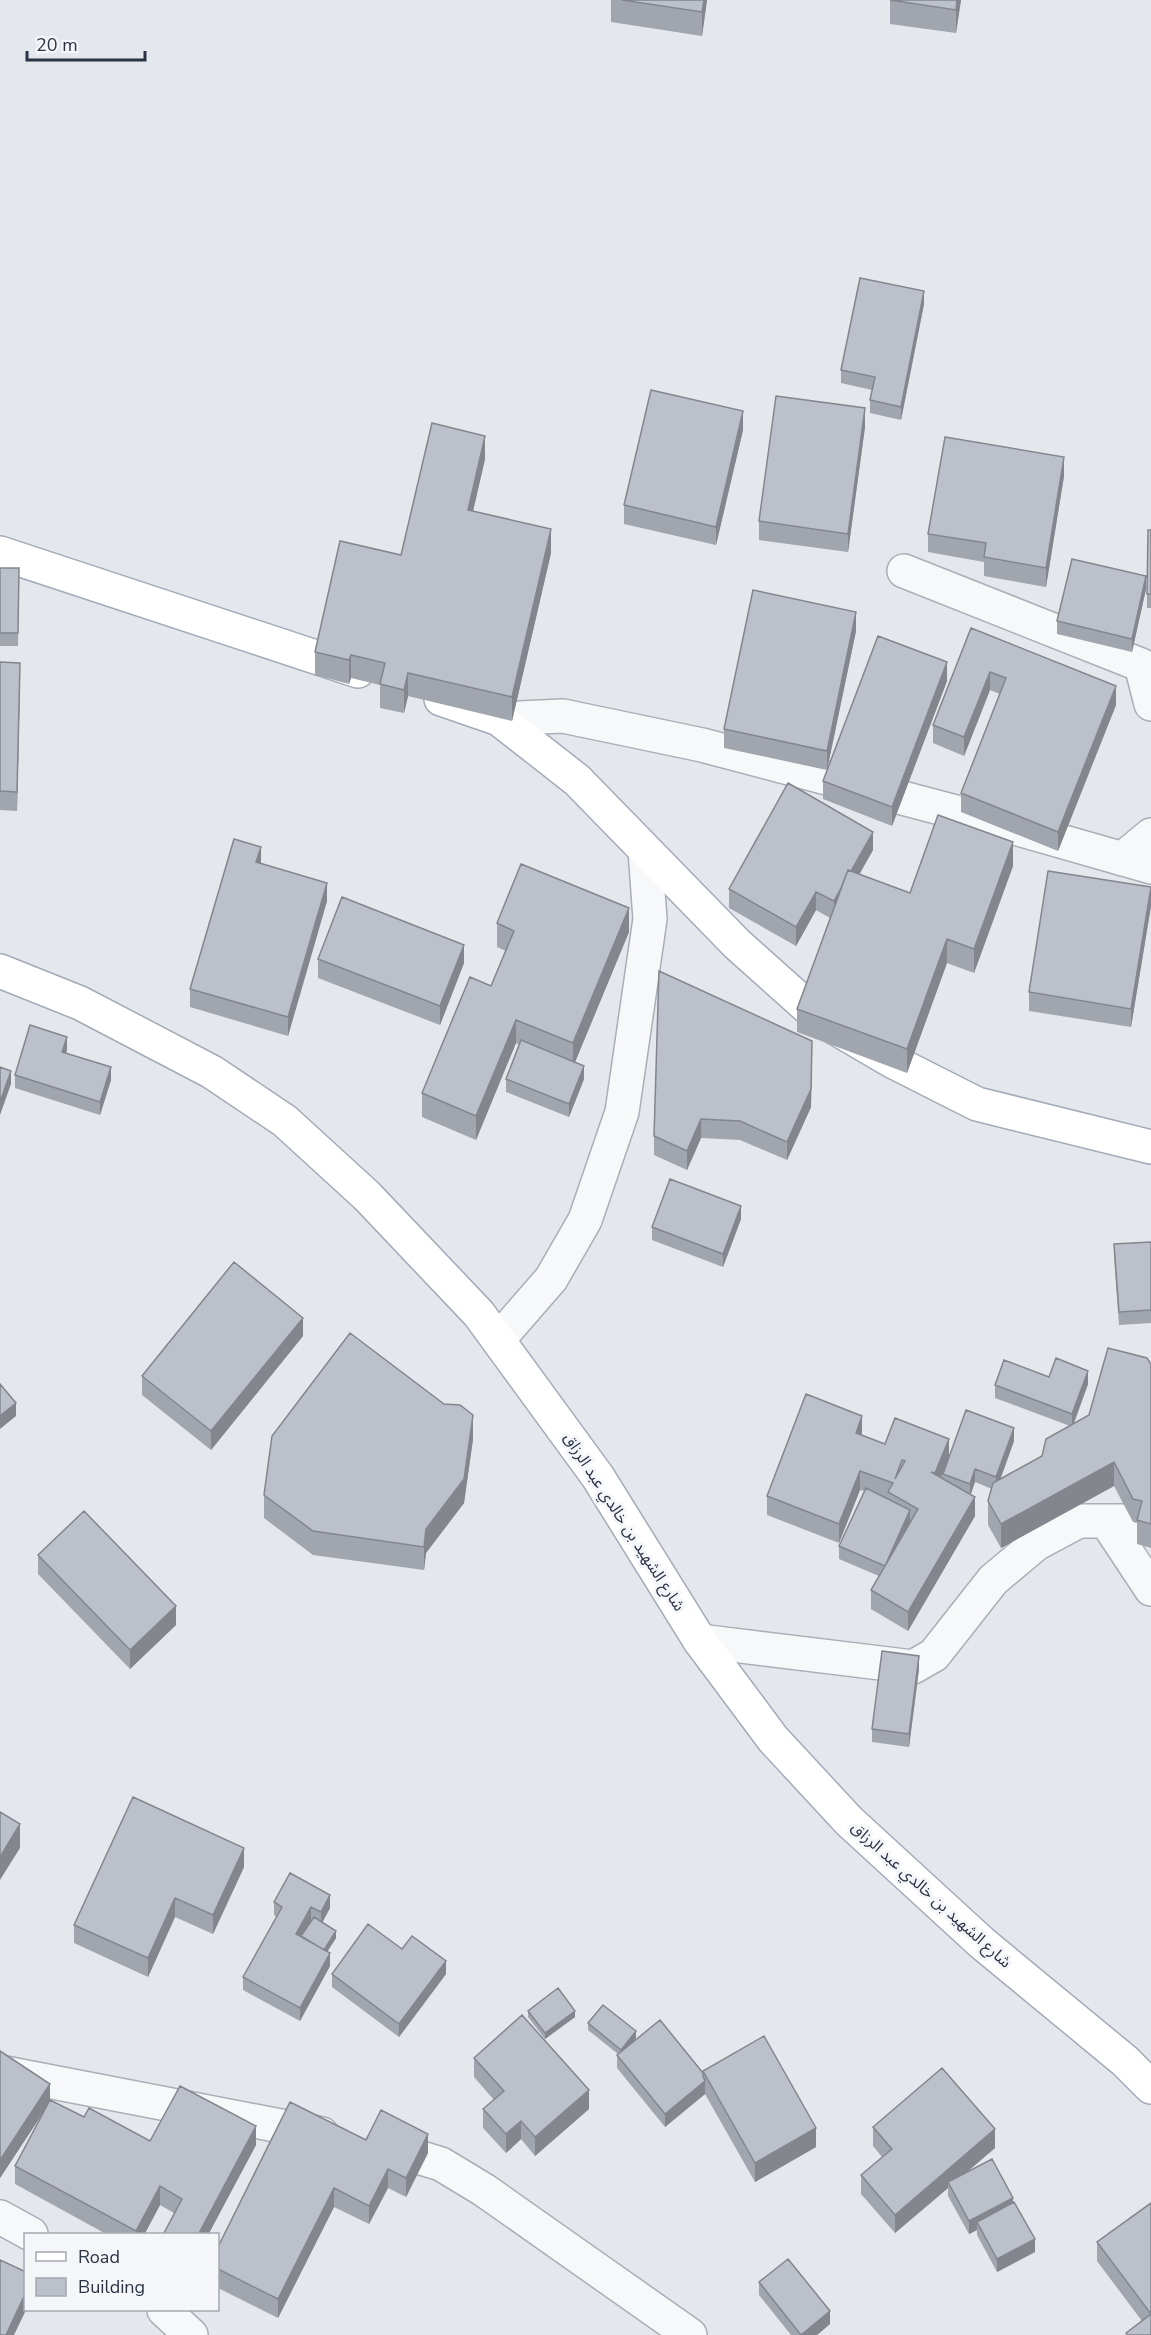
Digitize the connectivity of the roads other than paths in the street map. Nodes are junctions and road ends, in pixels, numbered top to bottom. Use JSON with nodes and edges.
{"nodes":[{"id":1,"x":0,"y":553,"type":"edge"},
{"id":2,"x":904,"y":571,"type":"dead end"},
{"id":3,"x":1151,"y":704,"type":"edge"},
{"id":4,"x":499,"y":719,"type":"junction"},
{"id":5,"x":1151,"y":835,"type":"edge"},
{"id":6,"x":645,"y":850,"type":"junction"},
{"id":7,"x":1137,"y":863,"type":"edge"},
{"id":8,"x":0,"y":971,"type":"edge"},
{"id":9,"x":1151,"y":1147,"type":"edge"},
{"id":10,"x":498,"y":1340,"type":"junction"},
{"id":11,"x":1106,"y":1521,"type":"junction"},
{"id":12,"x":1151,"y":1526,"type":"edge"},
{"id":13,"x":1151,"y":1589,"type":"edge"},
{"id":14,"x":700,"y":1641,"type":"junction"},
{"id":15,"x":0,"y":2072,"type":"edge"},
{"id":16,"x":1151,"y":2087,"type":"edge"},
{"id":17,"x":0,"y":2217,"type":"edge"},
{"id":18,"x":28,"y":2233,"type":"edge"},
{"id":19,"x":165,"y":2311,"type":"edge"},
{"id":20,"x":191,"y":2335,"type":"edge"},
{"id":21,"x":690,"y":2335,"type":"edge"}],
"edges":[{"from":1,"to":4,"type":"main road"},
{"from":2,"to":3,"type":"street"},
{"from":4,"to":6,"type":"main road"},
{"from":4,"to":7,"type":"street"},
{"from":5,"to":7,"type":"street"},
{"from":6,"to":9,"type":"main road"},
{"from":6,"to":10,"type":"street"},
{"from":8,"to":10,"type":"main road","name":"شارع الشهيد بن خالدي عبد الرزاق"},
{"from":10,"to":14,"type":"main road","name":"شارع الشهيد بن خالدي عبد الرزاق"},
{"from":11,"to":12,"type":"street"},
{"from":11,"to":13,"type":"street"},
{"from":11,"to":14,"type":"street"},
{"from":14,"to":16,"type":"main road","name":"شارع الشهيد بن خالدي عبد الرزاق"},
{"from":15,"to":21,"type":"street"},
{"from":17,"to":18,"type":"street"},
{"from":19,"to":20,"type":"street"}]}
